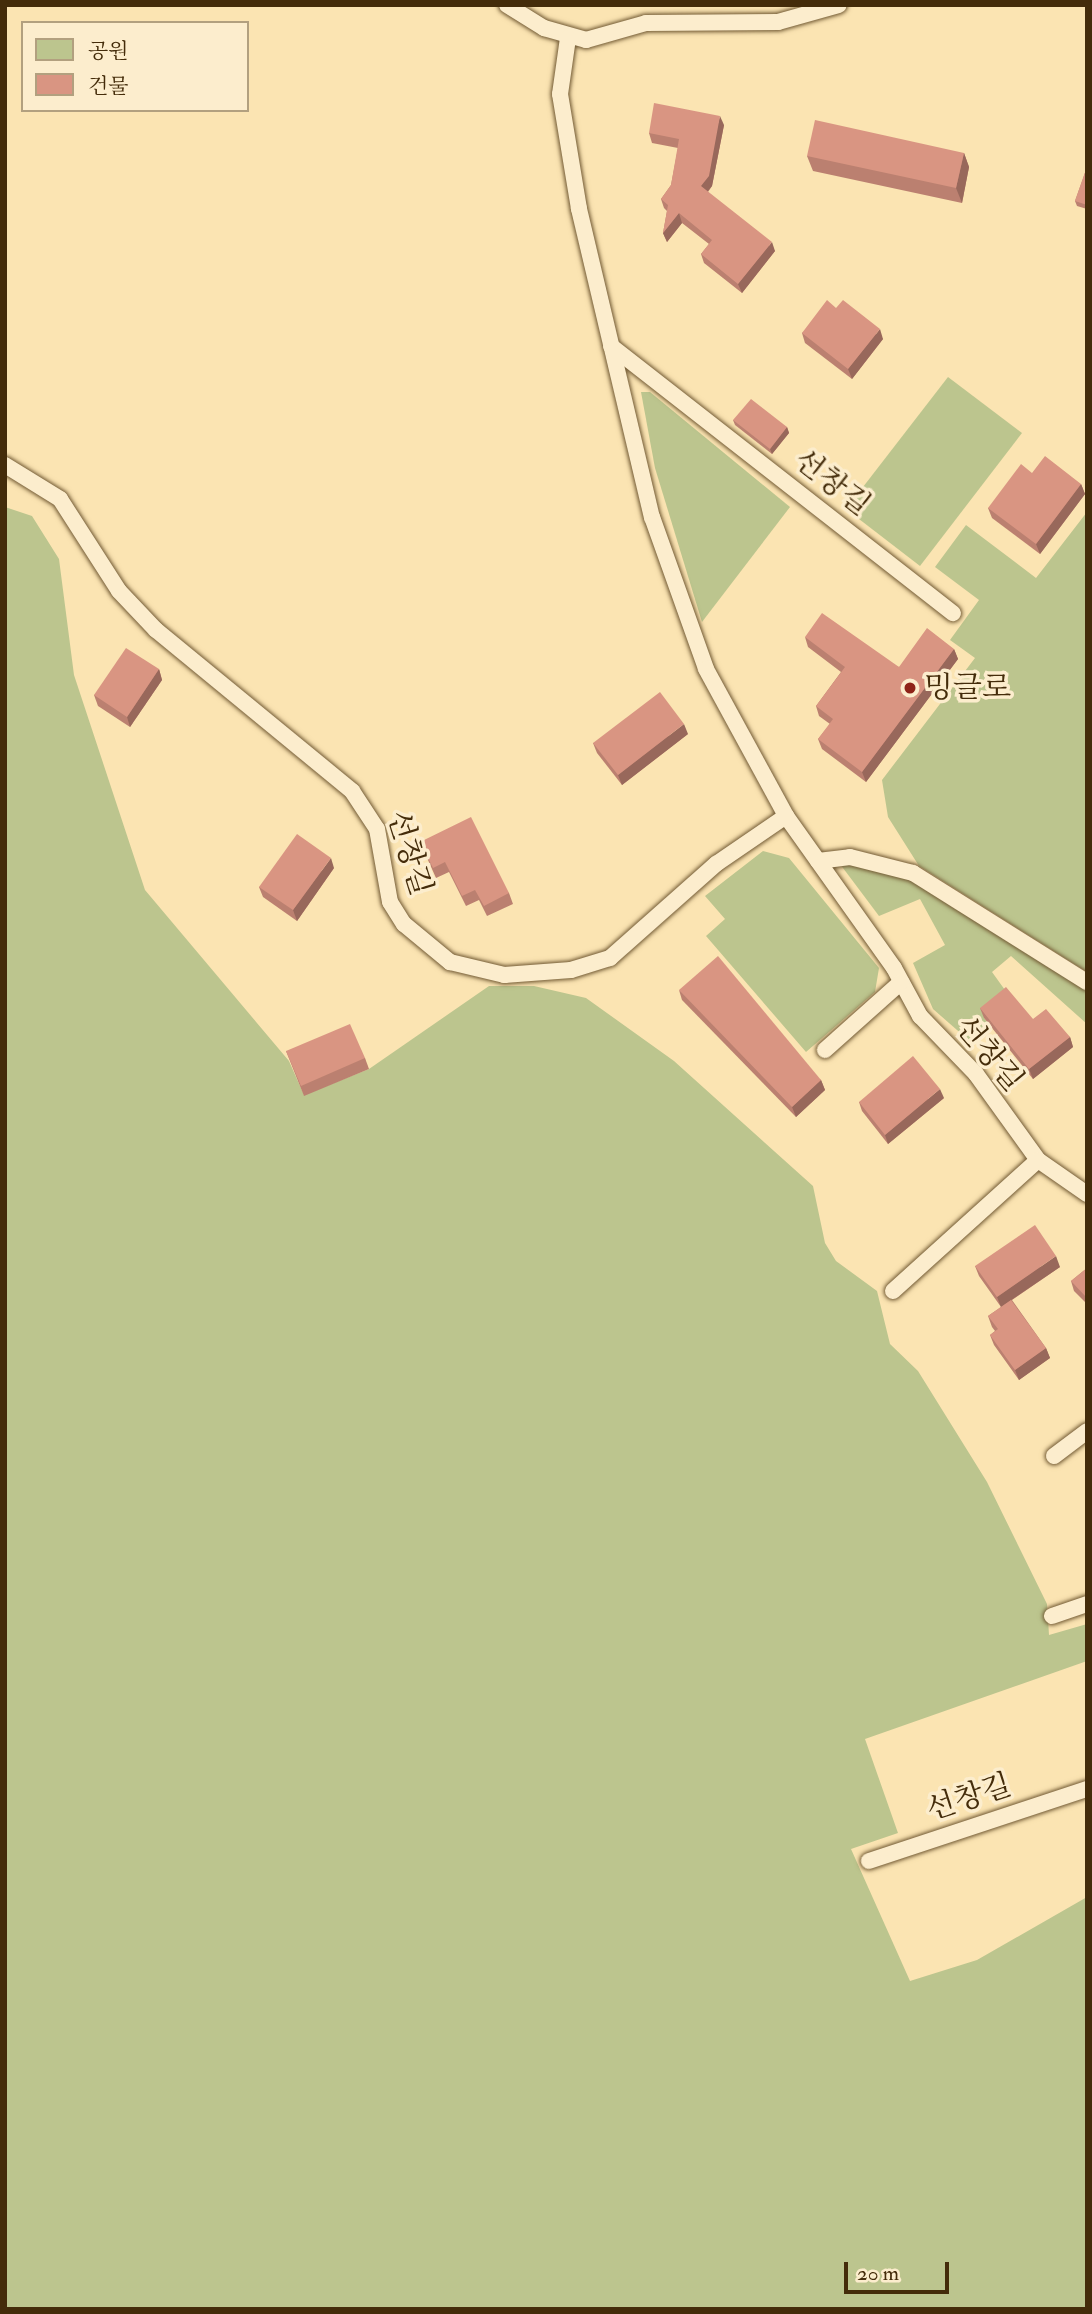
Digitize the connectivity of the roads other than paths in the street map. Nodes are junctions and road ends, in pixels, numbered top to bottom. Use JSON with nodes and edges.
{"nodes":[{"id":1,"x":507,"y":5,"type":"edge"},
{"id":2,"x":839,"y":5,"type":"edge"},
{"id":3,"x":568,"y":38,"type":"junction"},
{"id":4,"x":611,"y":346,"type":"junction"},
{"id":5,"x":5,"y":465,"type":"edge"},
{"id":6,"x":953,"y":613,"type":"dead end"},
{"id":7,"x":786,"y":816,"type":"junction"},
{"id":8,"x":818,"y":861,"type":"junction"},
{"id":9,"x":901,"y":982,"type":"junction"},
{"id":10,"x":1087,"y":982,"type":"edge"},
{"id":11,"x":825,"y":1050,"type":"dead end"},
{"id":12,"x":1038,"y":1160,"type":"junction"},
{"id":13,"x":1087,"y":1194,"type":"edge"},
{"id":14,"x":893,"y":1291,"type":"dead end"},
{"id":15,"x":1087,"y":1431,"type":"edge"},
{"id":16,"x":1054,"y":1456,"type":"dead end"},
{"id":17,"x":1087,"y":1604,"type":"edge"},
{"id":18,"x":1052,"y":1616,"type":"dead end"},
{"id":19,"x":1087,"y":1789,"type":"edge"},
{"id":20,"x":869,"y":1861,"type":"dead end"}],
"edges":[{"from":1,"to":3,"type":"lane"},
{"from":2,"to":3,"type":"lane"},
{"from":3,"to":4,"type":"lane","name":"선창길"},
{"from":4,"to":6,"type":"lane","name":"선창길"},
{"from":4,"to":7,"type":"lane","name":"선창길"},
{"from":5,"to":7,"type":"lane","name":"선창길"},
{"from":7,"to":8,"type":"lane","name":"선창길"},
{"from":8,"to":9,"type":"lane","name":"선창길"},
{"from":8,"to":10,"type":"lane"},
{"from":9,"to":11,"type":"lane"},
{"from":9,"to":12,"type":"lane","name":"선창길"},
{"from":12,"to":13,"type":"lane","name":"선창길"},
{"from":12,"to":14,"type":"lane"},
{"from":15,"to":16,"type":"lane"},
{"from":17,"to":18,"type":"lane"},
{"from":19,"to":20,"type":"lane","name":"선창길"}]}
